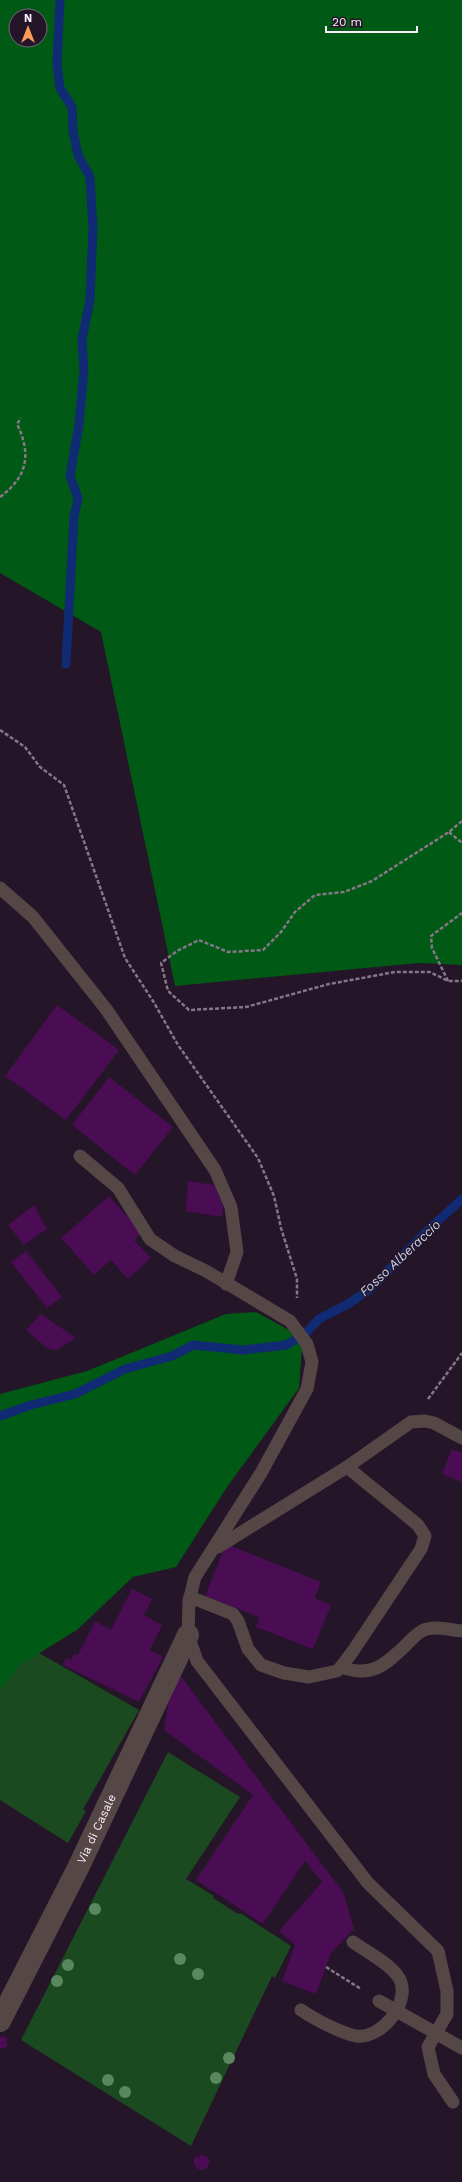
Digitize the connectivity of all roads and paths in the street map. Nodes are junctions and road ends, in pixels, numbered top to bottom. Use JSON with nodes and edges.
{"nodes":[{"id":1,"x":21,"y":418,"type":"dead end"},
{"id":2,"x":0,"y":497,"type":"edge"},
{"id":3,"x":0,"y":730,"type":"edge"},
{"id":4,"x":462,"y":821,"type":"edge"},
{"id":5,"x":449,"y":832,"type":"junction"},
{"id":6,"x":462,"y":843,"type":"edge"},
{"id":7,"x":0,"y":888,"type":"edge"},
{"id":8,"x":462,"y":913,"type":"edge"},
{"id":9,"x":448,"y":981,"type":"junction"},
{"id":10,"x":462,"y":981,"type":"edge"},
{"id":11,"x":80,"y":1156,"type":"dead end"},
{"id":12,"x":226,"y":1284,"type":"junction"},
{"id":13,"x":293,"y":1324,"type":"junction"},
{"id":14,"x":462,"y":1353,"type":"edge"},
{"id":15,"x":411,"y":1422,"type":"junction"},
{"id":16,"x":462,"y":1438,"type":"edge"},
{"id":17,"x":347,"y":1467,"type":"junction"},
{"id":18,"x":214,"y":1549,"type":"junction"},
{"id":19,"x":190,"y":1597,"type":"junction"},
{"id":20,"x":462,"y":1631,"type":"edge"},
{"id":21,"x":188,"y":1635,"type":"junction"},
{"id":22,"x":341,"y":1666,"type":"junction"},
{"id":23,"x":353,"y":1942,"type":"dead end"},
{"id":24,"x":326,"y":1967,"type":"dead end"},
{"id":25,"x":379,"y":2001,"type":"joint"},
{"id":26,"x":301,"y":2010,"type":"dead end"},
{"id":27,"x":395,"y":2010,"type":"junction"},
{"id":28,"x":0,"y":2021,"type":"edge"},
{"id":29,"x":435,"y":2032,"type":"junction"},
{"id":30,"x":462,"y":2048,"type":"edge"},
{"id":31,"x":454,"y":2102,"type":"dead end"}],
"edges":[{"from":1,"to":2,"type":"path"},
{"from":3,"to":13,"type":"path"},
{"from":4,"to":5,"type":"path"},
{"from":5,"to":6,"type":"path"},
{"from":5,"to":9,"type":"path"},
{"from":7,"to":12,"type":"lane"},
{"from":8,"to":9,"type":"path"},
{"from":9,"to":10,"type":"path"},
{"from":11,"to":12,"type":"lane"},
{"from":12,"to":13,"type":"lane"},
{"from":13,"to":18,"type":"lane"},
{"from":14,"to":15,"type":"path"},
{"from":15,"to":16,"type":"lane"},
{"from":15,"to":17,"type":"lane"},
{"from":17,"to":18,"type":"lane"},
{"from":17,"to":22,"type":"lane"},
{"from":18,"to":19,"type":"lane"},
{"from":19,"to":21,"type":"lane"},
{"from":19,"to":22,"type":"lane"},
{"from":20,"to":22,"type":"lane"},
{"from":21,"to":28,"type":"street","name":"Via di Casale"},
{"from":21,"to":29,"type":"lane"},
{"from":23,"to":27,"type":"lane"},
{"from":24,"to":25,"type":"path"},
{"from":25,"to":27,"type":"lane"},
{"from":26,"to":27,"type":"lane"},
{"from":27,"to":29,"type":"lane"},
{"from":29,"to":30,"type":"lane"},
{"from":29,"to":31,"type":"lane"}]}
